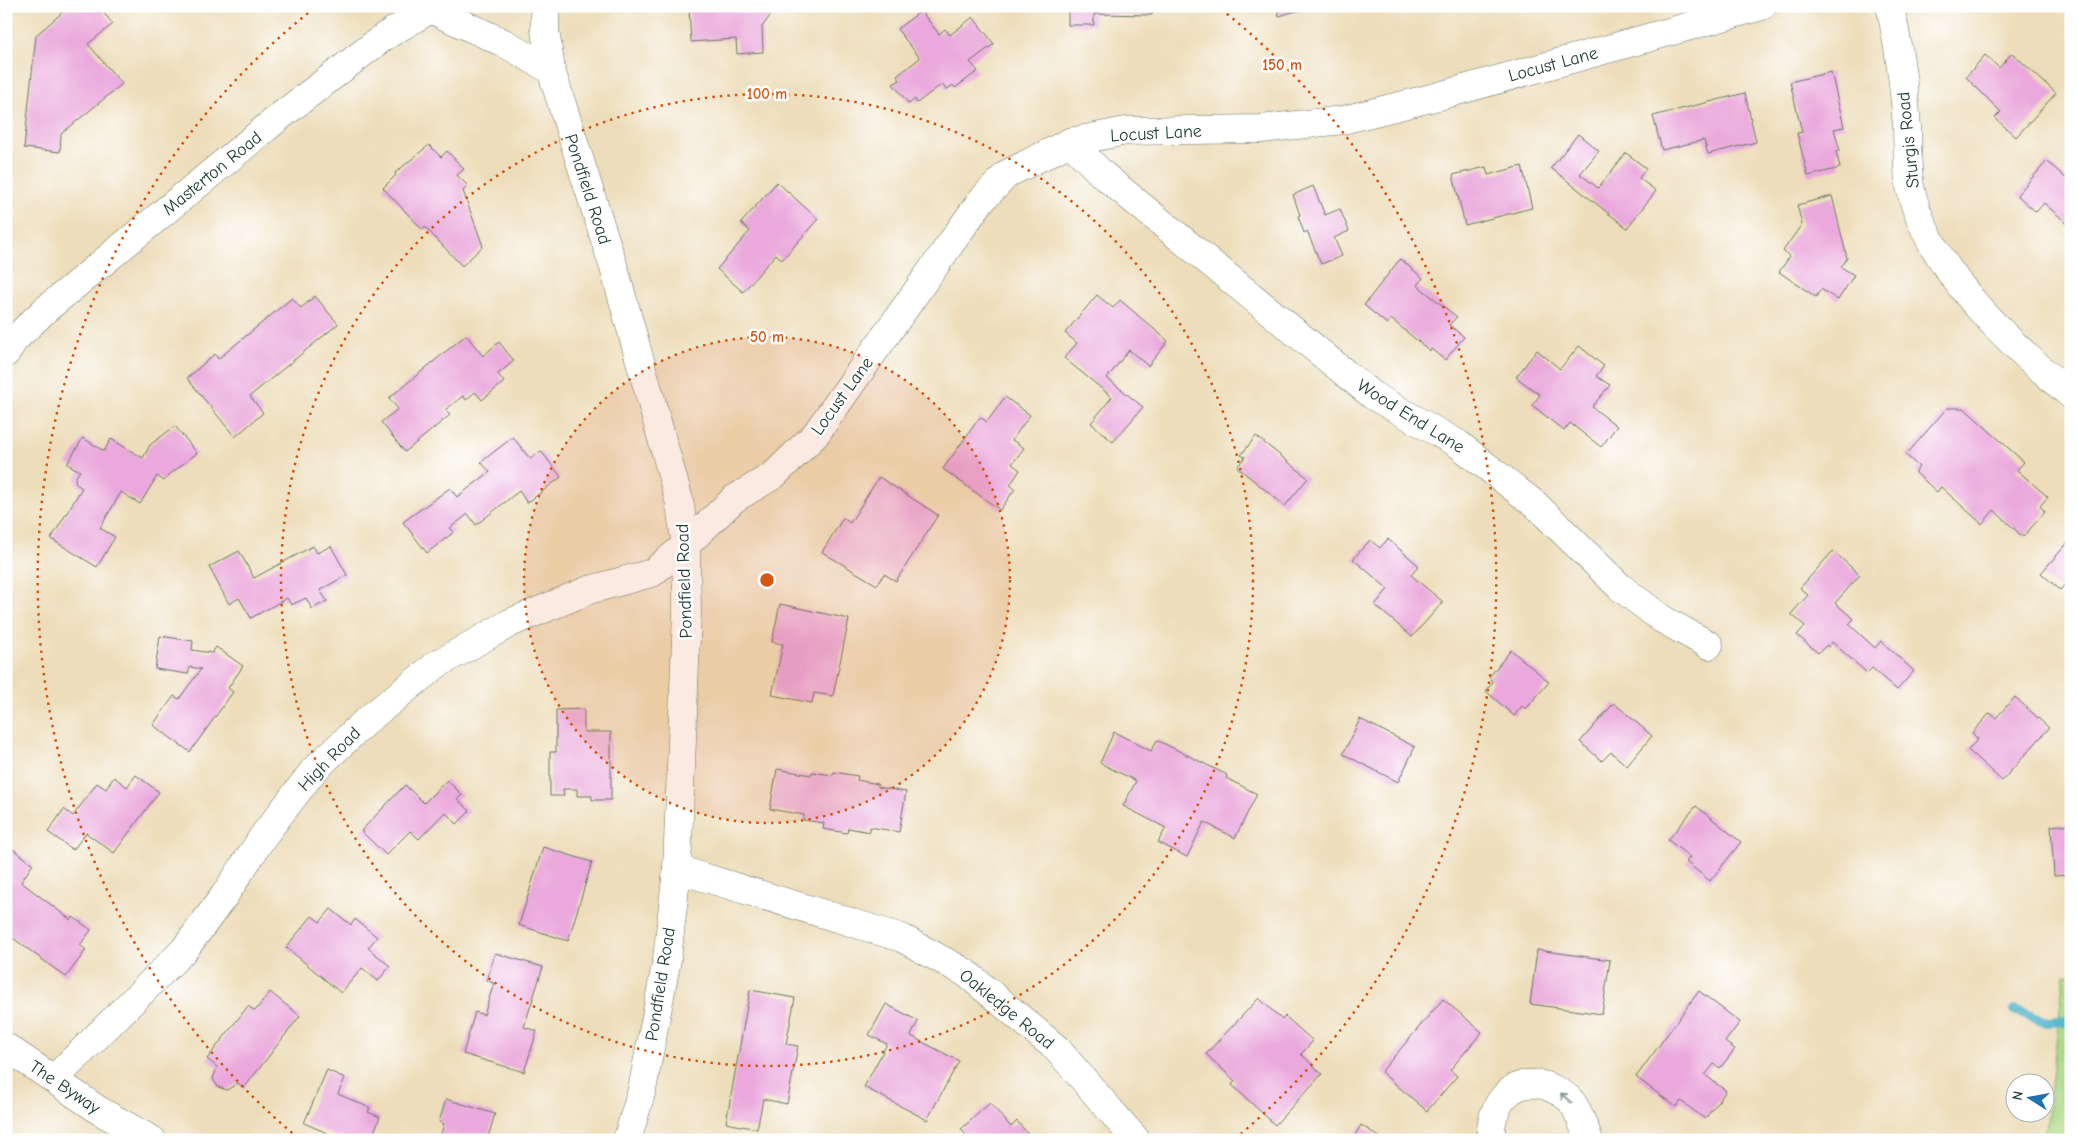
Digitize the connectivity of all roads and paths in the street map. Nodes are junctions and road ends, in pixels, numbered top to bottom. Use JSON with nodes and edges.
{"nodes":[{"id":1,"x":545,"y":6,"type":"edge"},
{"id":2,"x":1762,"y":6,"type":"edge"},
{"id":3,"x":1890,"y":6,"type":"edge"},
{"id":4,"x":434,"y":8,"type":"edge"},
{"id":5,"x":551,"y":70,"type":"junction"},
{"id":6,"x":1070,"y":142,"type":"junction"},
{"id":7,"x":9,"y":342,"type":"edge"},
{"id":8,"x":2071,"y":395,"type":"edge"},
{"id":9,"x":686,"y":545,"type":"junction"},
{"id":10,"x":1709,"y":645,"type":"dead end"},
{"id":11,"x":677,"y":869,"type":"junction"},
{"id":12,"x":6,"y":1047,"type":"edge"},
{"id":13,"x":54,"y":1079,"type":"junction"},
{"id":14,"x":152,"y":1140,"type":"edge"},
{"id":15,"x":627,"y":1140,"type":"edge"},
{"id":16,"x":1136,"y":1140,"type":"edge"},
{"id":17,"x":1491,"y":1140,"type":"edge"},
{"id":18,"x":1589,"y":1140,"type":"edge"}],
"edges":[{"from":1,"to":5,"type":"street","name":"Pondfield Road"},
{"from":2,"to":6,"type":"street","name":"Locust Lane"},
{"from":3,"to":8,"type":"street","name":"Sturgis Road"},
{"from":4,"to":5,"type":"street","name":"Masterton Road"},
{"from":4,"to":7,"type":"street","name":"Masterton Road"},
{"from":5,"to":9,"type":"street","name":"Pondfield Road"},
{"from":6,"to":9,"type":"street","name":"Locust Lane"},
{"from":6,"to":10,"type":"street","name":"Wood End Lane"},
{"from":9,"to":11,"type":"street","name":"Pondfield Road"},
{"from":9,"to":13,"type":"street","name":"High Road"},
{"from":11,"to":15,"type":"street","name":"Pondfield Road"},
{"from":11,"to":16,"type":"street","name":"Oakledge Road"},
{"from":12,"to":13,"type":"street","name":"The Byway"},
{"from":13,"to":14,"type":"street","name":"The Byway"},
{"from":18,"to":17,"type":"street","one_way":true}]}
